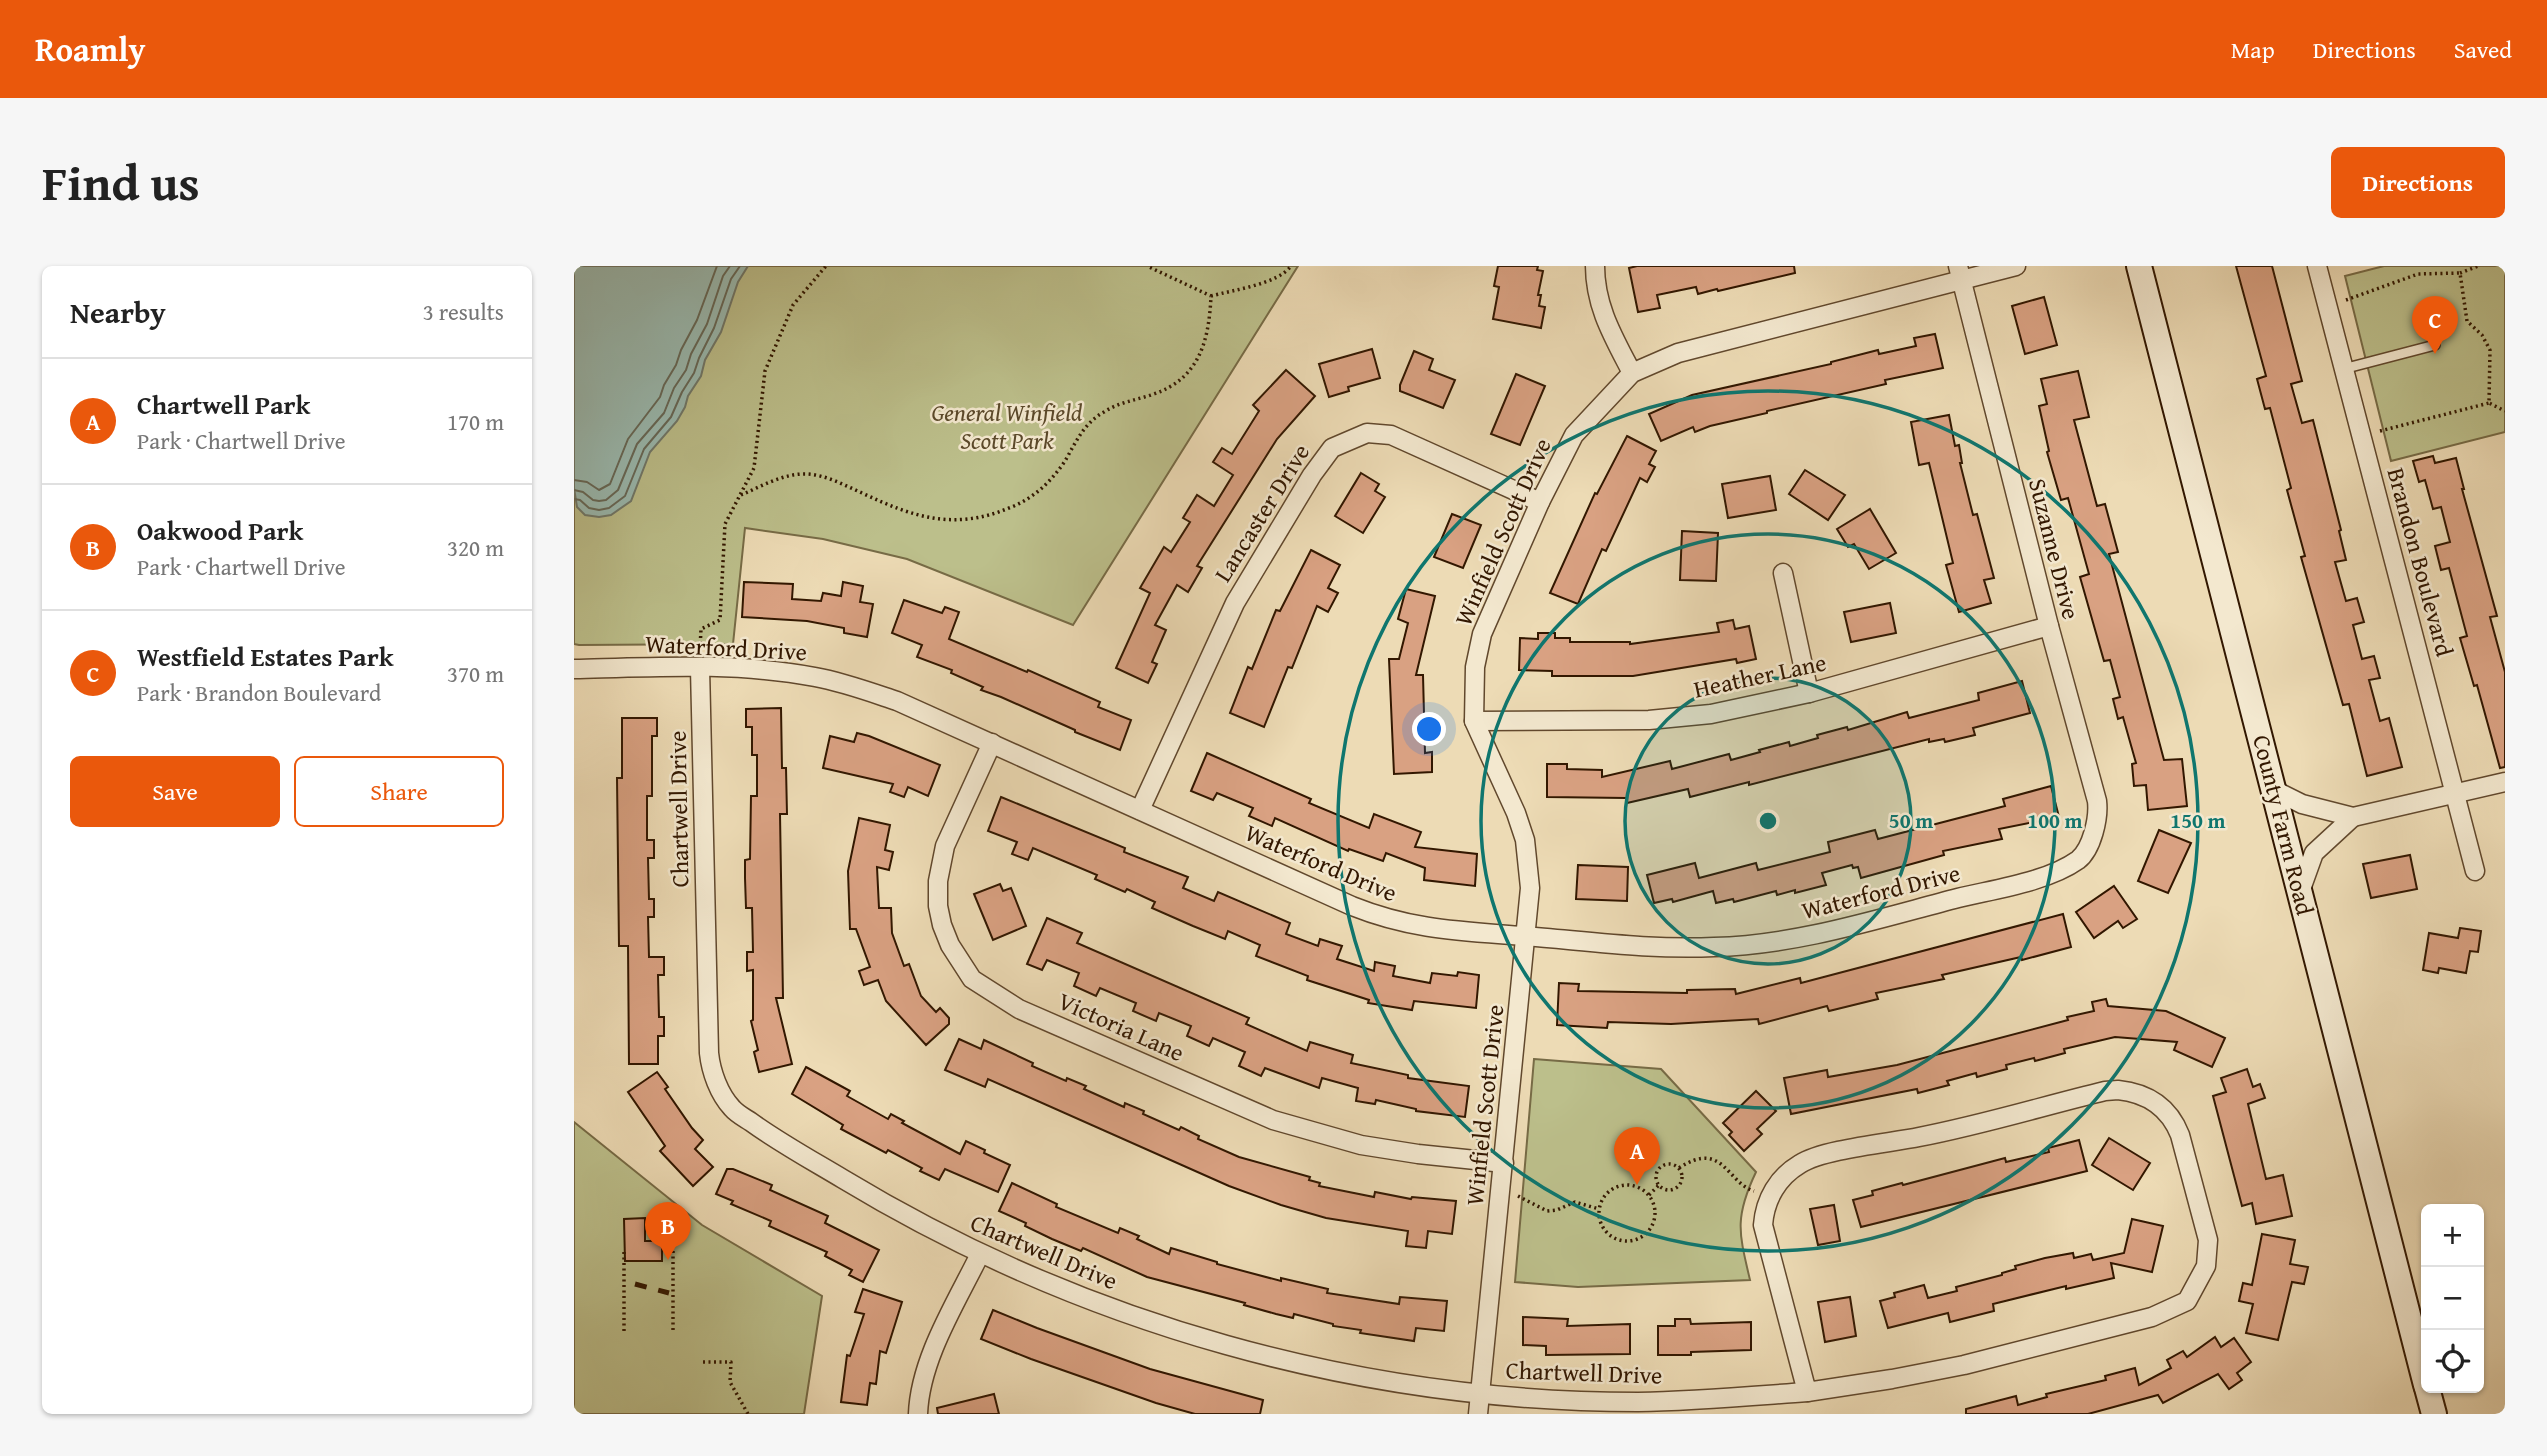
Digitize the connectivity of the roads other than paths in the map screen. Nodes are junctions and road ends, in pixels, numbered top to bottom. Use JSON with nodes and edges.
{"nodes":[{"id":1,"x":1595,"y":266,"type":"edge"},
{"id":2,"x":2016,"y":266,"type":"edge"},
{"id":3,"x":2139,"y":266,"type":"edge"},
{"id":4,"x":2317,"y":266,"type":"edge"},
{"id":5,"x":1959,"y":273,"type":"edge"},
{"id":6,"x":2435,"y":345,"type":"dead end"},
{"id":7,"x":2343,"y":369,"type":"junction"},
{"id":8,"x":1632,"y":373,"type":"junction"},
{"id":9,"x":1540,"y":502,"type":"junction"},
{"id":10,"x":1783,"y":573,"type":"dead end"},
{"id":11,"x":2049,"y":626,"type":"junction"},
{"id":12,"x":700,"y":668,"type":"junction"},
{"id":13,"x":574,"y":669,"type":"edge"},
{"id":14,"x":1809,"y":693,"type":"junction"},
{"id":15,"x":1474,"y":721,"type":"junction"},
{"id":16,"x":992,"y":743,"type":"junction"},
{"id":17,"x":2505,"y":782,"type":"edge"},
{"id":18,"x":2274,"y":790,"type":"junction"},
{"id":19,"x":2455,"y":794,"type":"junction"},
{"id":20,"x":1140,"y":810,"type":"junction"},
{"id":21,"x":2353,"y":817,"type":"junction"},
{"id":22,"x":2095,"y":830,"type":"joint"},
{"id":23,"x":2475,"y":871,"type":"dead end"},
{"id":24,"x":2300,"y":892,"type":"junction"},
{"id":25,"x":1526,"y":936,"type":"junction"},
{"id":26,"x":1504,"y":1163,"type":"junction"},
{"id":27,"x":980,"y":1254,"type":"junction"},
{"id":28,"x":2421,"y":1363,"type":"edge"},
{"id":29,"x":1807,"y":1392,"type":"junction"},
{"id":30,"x":1480,"y":1393,"type":"junction"},
{"id":31,"x":2429,"y":1393,"type":"edge"},
{"id":32,"x":918,"y":1414,"type":"edge"},
{"id":33,"x":1478,"y":1414,"type":"edge"},
{"id":34,"x":2434,"y":1414,"type":"edge"}],
"edges":[{"from":1,"to":8,"type":"street"},
{"from":2,"to":5,"type":"street","name":"Winfield Scott Drive"},
{"from":3,"to":18,"type":"main road","name":"County Farm Road"},
{"from":4,"to":7,"type":"street","name":"Brandon Boulevard"},
{"from":5,"to":8,"type":"street","name":"Winfield Scott Drive"},
{"from":5,"to":11,"type":"street","name":"Suzanne Drive"},
{"from":6,"to":7,"type":"lane"},
{"from":7,"to":19,"type":"street","name":"Brandon Boulevard"},
{"from":8,"to":9,"type":"street","name":"Winfield Scott Drive"},
{"from":9,"to":15,"type":"street","name":"Winfield Scott Drive"},
{"from":9,"to":20,"type":"street","name":"Lancaster Drive"},
{"from":10,"to":14,"type":"street"},
{"from":11,"to":14,"type":"street","name":"Heather Lane"},
{"from":11,"to":22,"type":"street","name":"Suzanne Drive"},
{"from":12,"to":13,"type":"street","name":"Waterford Drive"},
{"from":12,"to":16,"type":"street","name":"Waterford Drive"},
{"from":12,"to":27,"type":"street","name":"Chartwell Drive"},
{"from":14,"to":15,"type":"street","name":"Heather Lane"},
{"from":15,"to":25,"type":"street","name":"Winfield Scott Drive"},
{"from":16,"to":20,"type":"street","name":"Waterford Drive"},
{"from":16,"to":26,"type":"street","name":"Victoria Lane"},
{"from":17,"to":19,"type":"street"},
{"from":18,"to":21,"type":"street"},
{"from":18,"to":24,"type":"main road","name":"County Farm Road"},
{"from":19,"to":21,"type":"street"},
{"from":19,"to":23,"type":"street","name":"Brandon Boulevard"},
{"from":20,"to":25,"type":"street","name":"Waterford Drive"},
{"from":21,"to":24,"type":"street"},
{"from":22,"to":25,"type":"street","name":"Waterford Drive"},
{"from":24,"to":28,"type":"main road","name":"County Farm Road"},
{"from":25,"to":26,"type":"street","name":"Winfield Scott Drive"},
{"from":26,"to":30,"type":"street","name":"Winfield Scott Drive"},
{"from":27,"to":30,"type":"street","name":"Chartwell Drive"},
{"from":27,"to":32,"type":"street"},
{"from":29,"to":29,"type":"street","name":"Chartwell Drive"},
{"from":29,"to":30,"type":"street","name":"Chartwell Drive"},
{"from":30,"to":33,"type":"street","name":"Winfield Scott Drive"},
{"from":31,"to":34,"type":"main road","name":"County Farm Road"}]}
